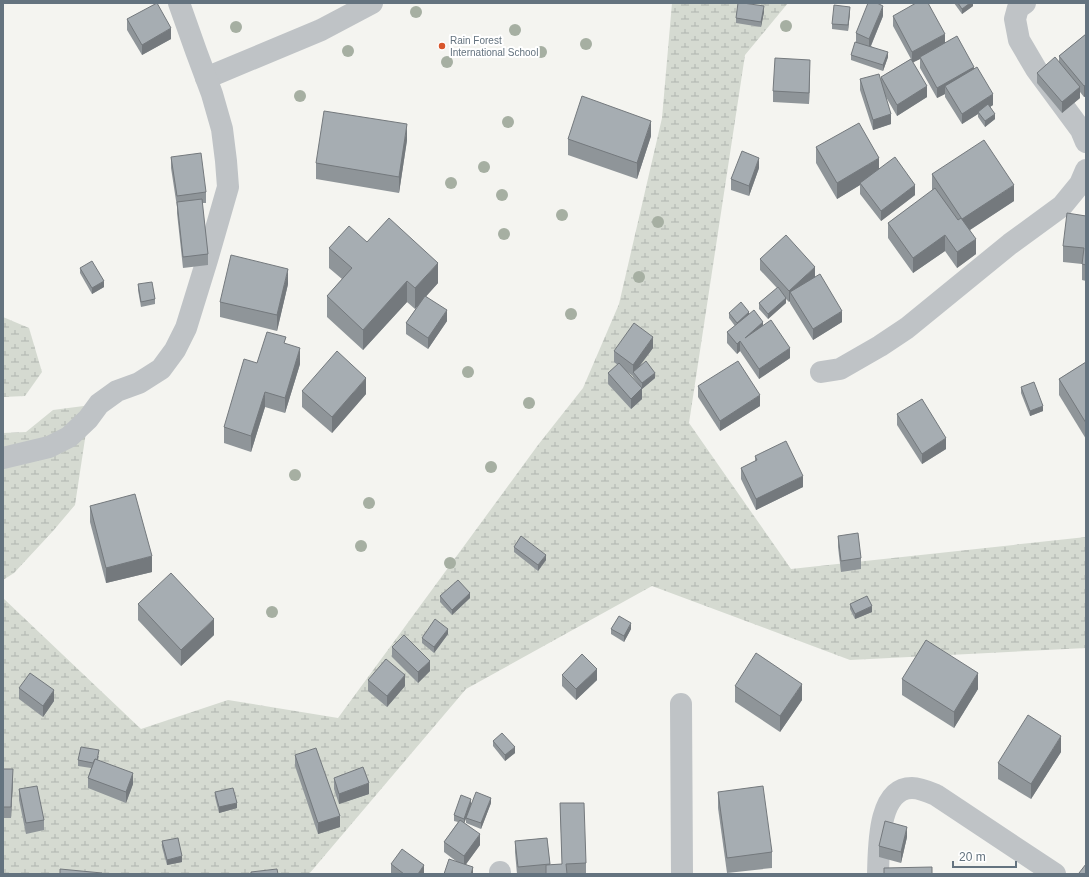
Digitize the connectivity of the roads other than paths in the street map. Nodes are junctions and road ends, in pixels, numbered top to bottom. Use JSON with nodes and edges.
{"nodes":[{"id":1,"x":179,"y":3,"type":"edge"},
{"id":2,"x":372,"y":3,"type":"edge"},
{"id":3,"x":1025,"y":3,"type":"edge"},
{"id":4,"x":206,"y":78,"type":"junction"},
{"id":5,"x":1086,"y":142,"type":"edge"},
{"id":6,"x":1086,"y":170,"type":"edge"},
{"id":7,"x":821,"y":372,"type":"dead end"},
{"id":8,"x":3,"y":458,"type":"edge"},
{"id":9,"x":680,"y":704,"type":"dead end"},
{"id":10,"x":1053,"y":873,"type":"edge"},
{"id":11,"x":682,"y":874,"type":"edge"},
{"id":12,"x":878,"y":874,"type":"edge"}],
"edges":[{"from":1,"to":4,"type":"street"},
{"from":2,"to":4,"type":"street"},
{"from":3,"to":5,"type":"street"},
{"from":4,"to":8,"type":"street"},
{"from":6,"to":7,"type":"street"},
{"from":9,"to":11,"type":"street"},
{"from":10,"to":12,"type":"street"}]}
